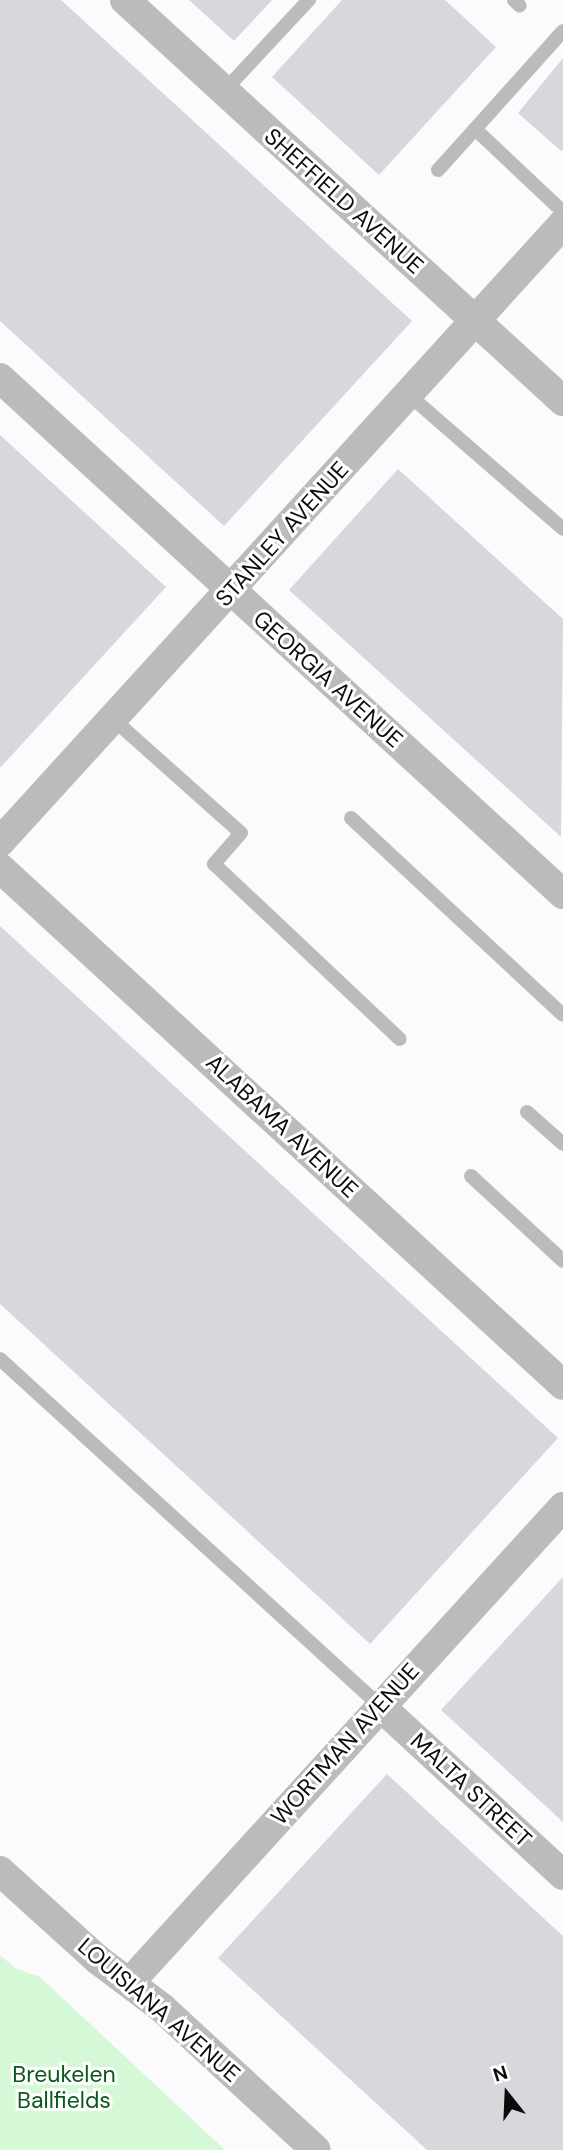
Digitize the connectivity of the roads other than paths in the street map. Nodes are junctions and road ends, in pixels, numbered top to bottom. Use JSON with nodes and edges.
{"nodes":[{"id":1,"x":125,"y":0,"type":"edge"},
{"id":2,"x":309,"y":0,"type":"edge"},
{"id":3,"x":563,"y":31,"type":"edge"},
{"id":4,"x":224,"y":91,"type":"junction"},
{"id":5,"x":475,"y":129,"type":"junction"},
{"id":6,"x":438,"y":170,"type":"dead end"},
{"id":7,"x":563,"y":212,"type":"edge"},
{"id":8,"x":563,"y":224,"type":"edge"},
{"id":9,"x":476,"y":322,"type":"junction"},
{"id":10,"x":0,"y":378,"type":"edge"},
{"id":11,"x":409,"y":395,"type":"junction"},
{"id":12,"x":563,"y":401,"type":"edge"},
{"id":13,"x":563,"y":529,"type":"edge"},
{"id":14,"x":231,"y":591,"type":"junction"},
{"id":15,"x":113,"y":719,"type":"junction"},
{"id":16,"x":351,"y":818,"type":"dead end"},
{"id":17,"x":0,"y":842,"type":"edge"},
{"id":18,"x":0,"y":868,"type":"edge"},
{"id":19,"x":563,"y":894,"type":"edge"},
{"id":20,"x":563,"y":1015,"type":"edge"},
{"id":21,"x":400,"y":1039,"type":"dead end"},
{"id":22,"x":527,"y":1112,"type":"dead end"},
{"id":23,"x":563,"y":1144,"type":"edge"},
{"id":24,"x":471,"y":1176,"type":"dead end"},
{"id":25,"x":563,"y":1261,"type":"edge"},
{"id":26,"x":0,"y":1359,"type":"edge"},
{"id":27,"x":563,"y":1385,"type":"edge"},
{"id":28,"x":563,"y":1507,"type":"edge"},
{"id":29,"x":380,"y":1706,"type":"junction"},
{"id":30,"x":0,"y":1871,"type":"edge"},
{"id":31,"x":563,"y":1875,"type":"edge"},
{"id":32,"x":130,"y":1982,"type":"junction"},
{"id":33,"x":316,"y":2150,"type":"edge"}],
"edges":[{"from":1,"to":4,"type":"street","name":"SHEFFIELD AVENUE"},
{"from":2,"to":4,"type":"lane"},
{"from":3,"to":5,"type":"lane"},
{"from":4,"to":9,"type":"street","name":"SHEFFIELD AVENUE"},
{"from":5,"to":6,"type":"lane"},
{"from":5,"to":7,"type":"lane"},
{"from":8,"to":9,"type":"street","name":"STANLEY AVENUE"},
{"from":9,"to":11,"type":"street","name":"STANLEY AVENUE"},
{"from":9,"to":12,"type":"street","name":"SHEFFIELD AVENUE"},
{"from":10,"to":14,"type":"street","name":"GEORGIA AVENUE"},
{"from":11,"to":13,"type":"lane"},
{"from":11,"to":14,"type":"street","name":"STANLEY AVENUE"},
{"from":14,"to":15,"type":"street","name":"STANLEY AVENUE"},
{"from":14,"to":19,"type":"street","name":"GEORGIA AVENUE"},
{"from":15,"to":17,"type":"street","name":"STANLEY AVENUE"},
{"from":15,"to":21,"type":"lane"},
{"from":16,"to":20,"type":"lane"},
{"from":18,"to":27,"type":"street","name":"ALABAMA AVENUE"},
{"from":22,"to":23,"type":"lane"},
{"from":24,"to":25,"type":"lane"},
{"from":26,"to":29,"type":"lane"},
{"from":28,"to":29,"type":"street","name":"WORTMAN AVENUE"},
{"from":29,"to":31,"type":"street","name":"MALTA STREET"},
{"from":29,"to":32,"type":"street","name":"WORTMAN AVENUE"},
{"from":30,"to":32,"type":"street","name":"LOUISIANA AVENUE"},
{"from":32,"to":33,"type":"street","name":"LOUISIANA AVENUE"}]}
